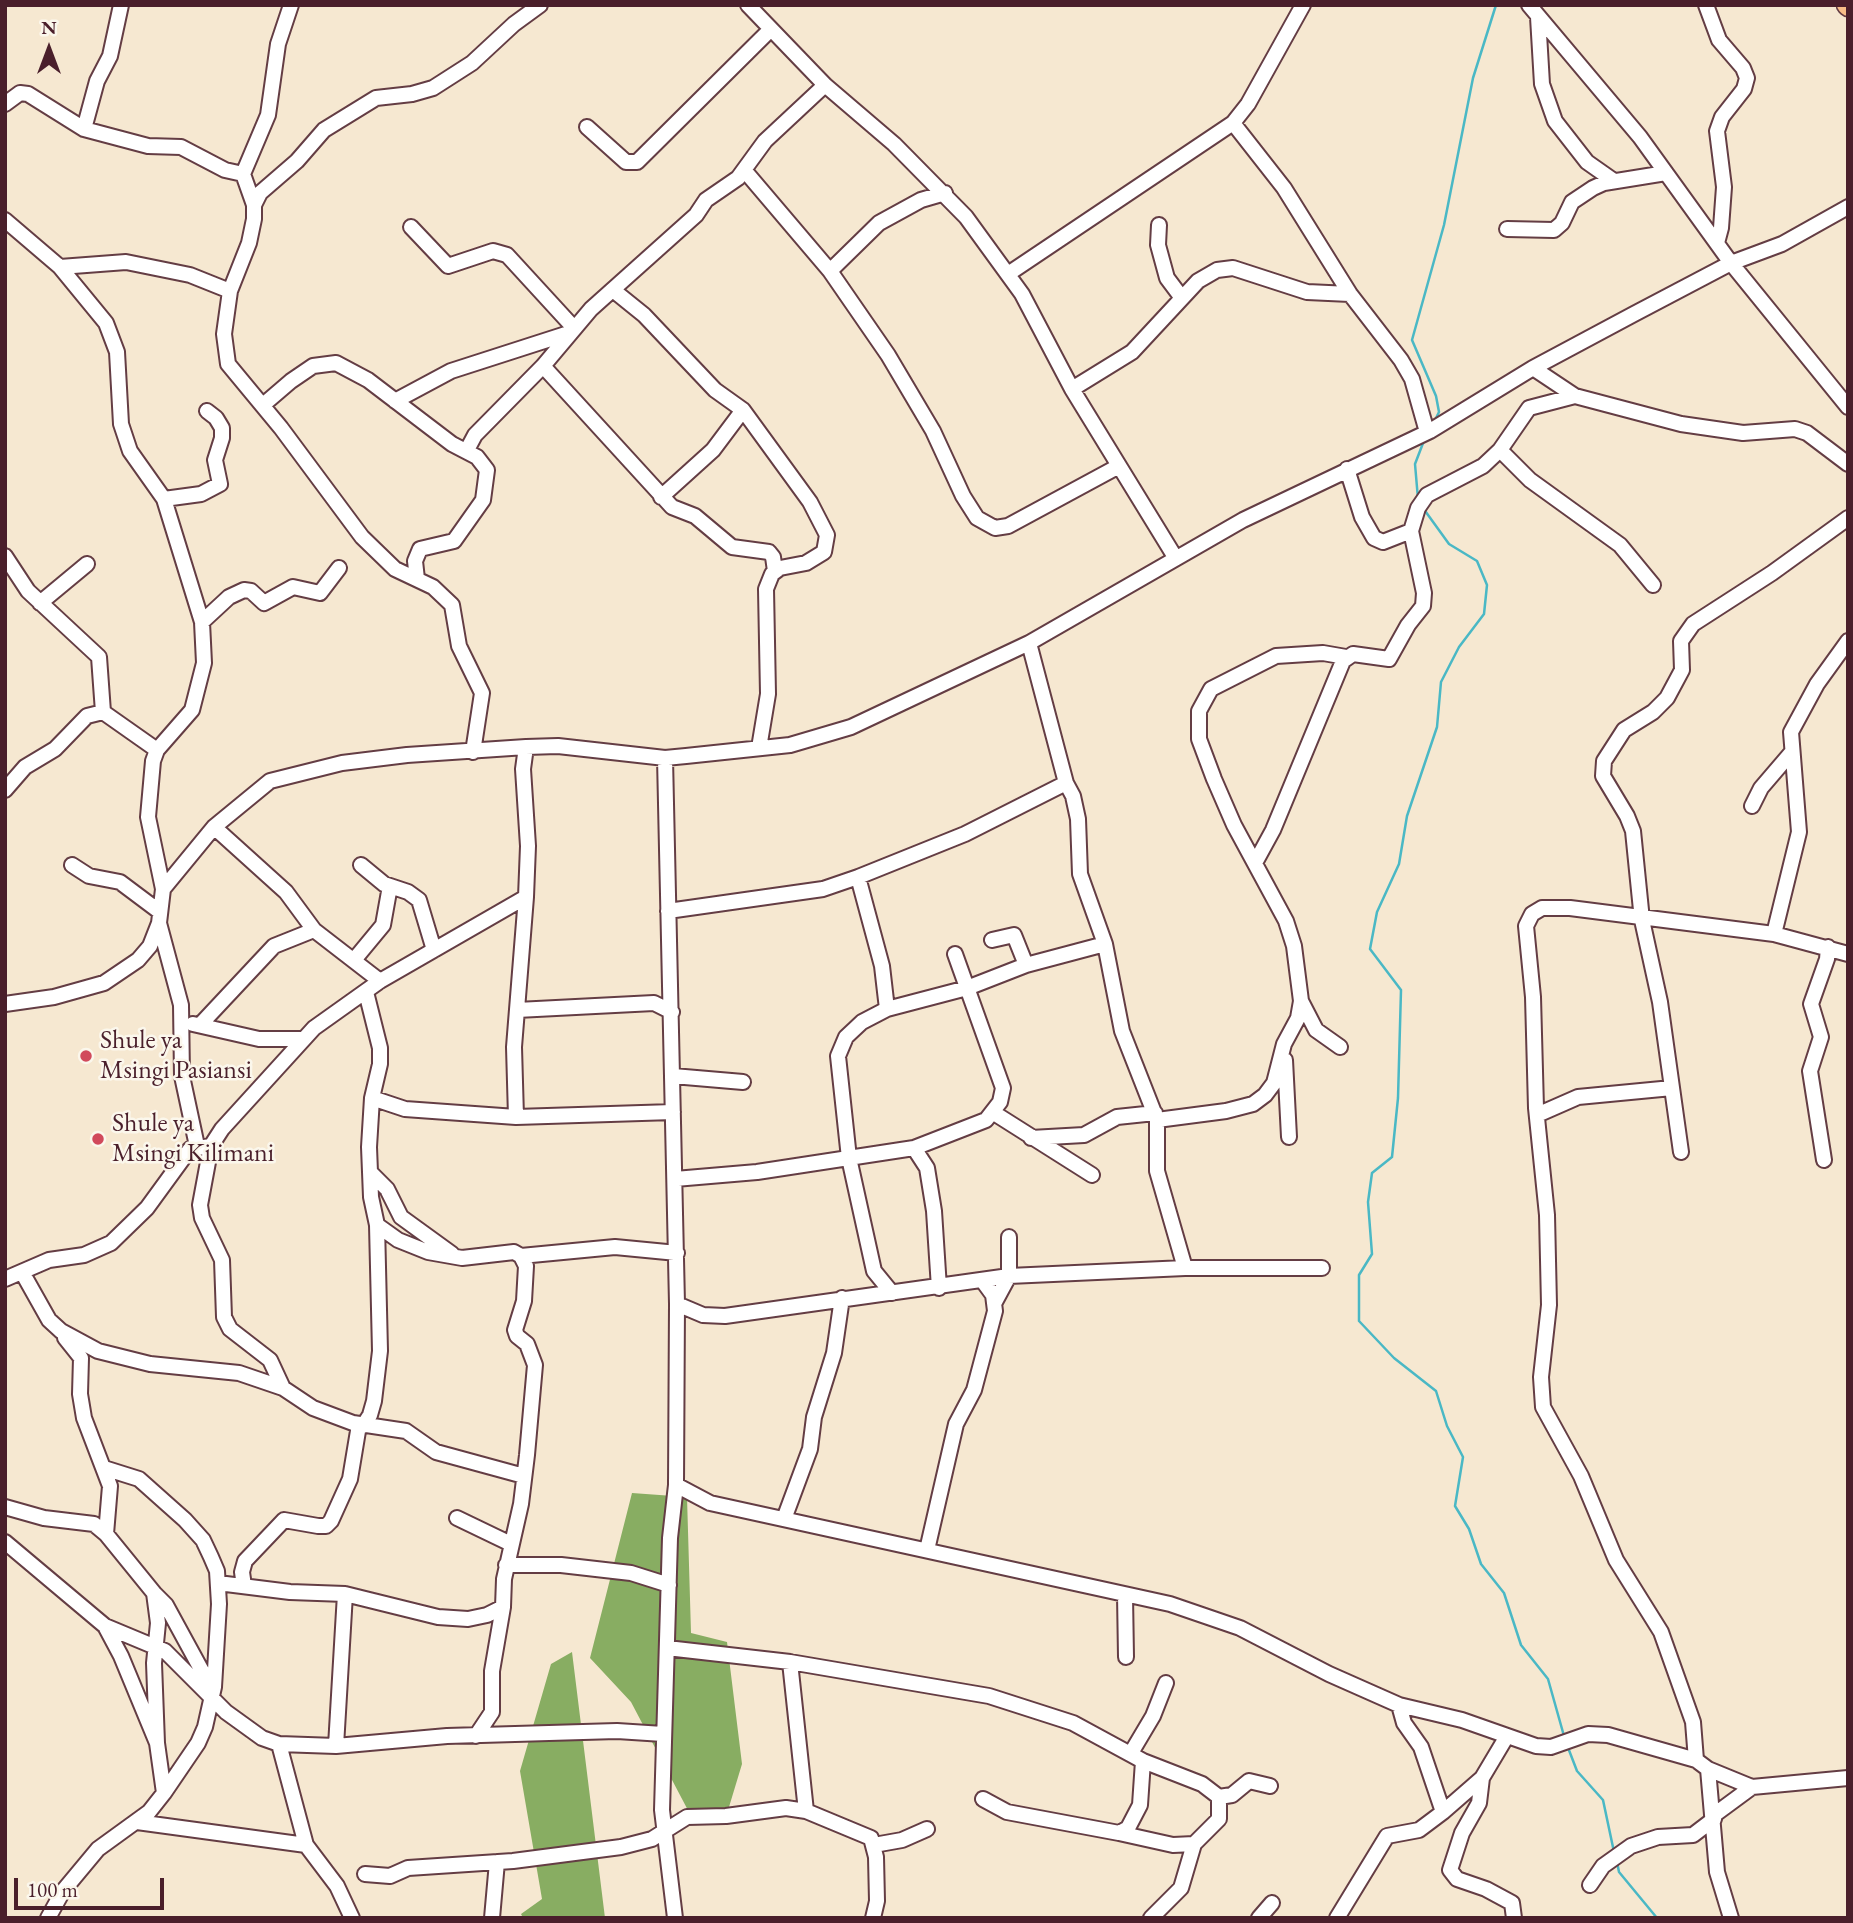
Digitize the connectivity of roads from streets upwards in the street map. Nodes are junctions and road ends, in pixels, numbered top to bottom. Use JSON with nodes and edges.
{"nodes":[{"id":1,"x":121,"y":5,"type":"edge"},
{"id":2,"x":291,"y":5,"type":"edge"},
{"id":3,"x":540,"y":5,"type":"edge"},
{"id":4,"x":748,"y":5,"type":"edge"},
{"id":5,"x":1303,"y":5,"type":"edge"},
{"id":6,"x":1706,"y":5,"type":"edge"},
{"id":7,"x":1534,"y":11,"type":"edge"},
{"id":8,"x":770,"y":30,"type":"junction"},
{"id":9,"x":825,"y":85,"type":"junction"},
{"id":10,"x":5,"y":104,"type":"edge"},
{"id":11,"x":1233,"y":123,"type":"junction"},
{"id":12,"x":587,"y":127,"type":"dead end"},
{"id":13,"x":85,"y":129,"type":"junction"},
{"id":14,"x":745,"y":171,"type":"junction"},
{"id":15,"x":1666,"y":173,"type":"junction"},
{"id":16,"x":243,"y":174,"type":"junction"},
{"id":17,"x":1614,"y":181,"type":"junction"},
{"id":18,"x":945,"y":193,"type":"junction"},
{"id":19,"x":254,"y":205,"type":"junction"},
{"id":20,"x":1848,"y":207,"type":"edge"},
{"id":21,"x":6,"y":222,"type":"edge"},
{"id":22,"x":1159,"y":225,"type":"dead end"},
{"id":23,"x":411,"y":227,"type":"dead end"},
{"id":24,"x":1507,"y":229,"type":"dead end"},
{"id":25,"x":1717,"y":243,"type":"junction"},
{"id":26,"x":1731,"y":263,"type":"junction"},
{"id":27,"x":60,"y":267,"type":"junction"},
{"id":28,"x":830,"y":271,"type":"junction"},
{"id":29,"x":1008,"y":274,"type":"junction"},
{"id":30,"x":612,"y":290,"type":"junction"},
{"id":31,"x":230,"y":291,"type":"junction"},
{"id":32,"x":1350,"y":294,"type":"junction"},
{"id":33,"x":1182,"y":298,"type":"junction"},
{"id":34,"x":572,"y":331,"type":"junction"},
{"id":35,"x":543,"y":366,"type":"junction"},
{"id":36,"x":1533,"y":368,"type":"junction"},
{"id":37,"x":1072,"y":389,"type":"junction"},
{"id":38,"x":1574,"y":396,"type":"junction"},
{"id":39,"x":395,"y":401,"type":"junction"},
{"id":40,"x":263,"y":405,"type":"junction"},
{"id":41,"x":1848,"y":407,"type":"edge"},
{"id":42,"x":743,"y":410,"type":"junction"},
{"id":43,"x":207,"y":411,"type":"dead end"},
{"id":44,"x":1425,"y":433,"type":"junction"},
{"id":45,"x":467,"y":450,"type":"junction"},
{"id":46,"x":1500,"y":450,"type":"junction"},
{"id":47,"x":1848,"y":464,"type":"edge"},
{"id":48,"x":1119,"y":466,"type":"junction"},
{"id":49,"x":1347,"y":469,"type":"junction"},
{"id":50,"x":661,"y":497,"type":"junction"},
{"id":51,"x":164,"y":499,"type":"junction"},
{"id":52,"x":1848,"y":518,"type":"edge"},
{"id":53,"x":1410,"y":531,"type":"junction"},
{"id":54,"x":1175,"y":557,"type":"junction"},
{"id":55,"x":6,"y":561,"type":"edge"},
{"id":56,"x":87,"y":564,"type":"dead end"},
{"id":57,"x":340,"y":568,"type":"dead end"},
{"id":58,"x":775,"y":571,"type":"junction"},
{"id":59,"x":417,"y":579,"type":"junction"},
{"id":60,"x":1653,"y":585,"type":"dead end"},
{"id":61,"x":40,"y":603,"type":"junction"},
{"id":62,"x":202,"y":622,"type":"junction"},
{"id":63,"x":1848,"y":641,"type":"edge"},
{"id":64,"x":1028,"y":643,"type":"junction"},
{"id":65,"x":1346,"y":657,"type":"junction"},
{"id":66,"x":103,"y":712,"type":"junction"},
{"id":67,"x":526,"y":747,"type":"junction"},
{"id":68,"x":759,"y":748,"type":"junction"},
{"id":69,"x":157,"y":750,"type":"junction"},
{"id":70,"x":474,"y":752,"type":"junction"},
{"id":71,"x":1791,"y":753,"type":"junction"},
{"id":72,"x":665,"y":758,"type":"junction"},
{"id":73,"x":1066,"y":783,"type":"junction"},
{"id":74,"x":5,"y":790,"type":"edge"},
{"id":75,"x":1752,"y":806,"type":"dead end"},
{"id":76,"x":214,"y":827,"type":"junction"},
{"id":77,"x":1255,"y":863,"type":"junction"},
{"id":78,"x":72,"y":865,"type":"dead end"},
{"id":79,"x":361,"y":865,"type":"dead end"},
{"id":80,"x":858,"y":877,"type":"junction"},
{"id":81,"x":390,"y":886,"type":"junction"},
{"id":82,"x":163,"y":888,"type":"junction"},
{"id":83,"x":526,"y":897,"type":"junction"},
{"id":84,"x":668,"y":911,"type":"junction"},
{"id":85,"x":160,"y":918,"type":"junction"},
{"id":86,"x":1642,"y":920,"type":"junction"},
{"id":87,"x":314,"y":930,"type":"junction"},
{"id":88,"x":1773,"y":934,"type":"junction"},
{"id":89,"x":992,"y":940,"type":"dead end"},
{"id":90,"x":1105,"y":944,"type":"junction"},
{"id":91,"x":1828,"y":947,"type":"junction"},
{"id":92,"x":434,"y":950,"type":"junction"},
{"id":93,"x":955,"y":954,"type":"dead end"},
{"id":94,"x":1848,"y":954,"type":"edge"},
{"id":95,"x":354,"y":960,"type":"junction"},
{"id":96,"x":1026,"y":965,"type":"junction"},
{"id":97,"x":380,"y":981,"type":"junction"},
{"id":98,"x":967,"y":988,"type":"junction"},
{"id":99,"x":366,"y":992,"type":"junction"},
{"id":100,"x":1301,"y":1001,"type":"junction"},
{"id":101,"x":5,"y":1004,"type":"edge"},
{"id":102,"x":887,"y":1009,"type":"junction"},
{"id":103,"x":517,"y":1010,"type":"junction"},
{"id":104,"x":672,"y":1012,"type":"junction"},
{"id":105,"x":182,"y":1022,"type":"junction"},
{"id":106,"x":200,"y":1025,"type":"junction"},
{"id":107,"x":303,"y":1039,"type":"junction"},
{"id":108,"x":1284,"y":1044,"type":"junction"},
{"id":109,"x":1340,"y":1047,"type":"dead end"},
{"id":110,"x":673,"y":1076,"type":"junction"},
{"id":111,"x":743,"y":1082,"type":"dead end"},
{"id":112,"x":1672,"y":1088,"type":"junction"},
{"id":113,"x":372,"y":1098,"type":"junction"},
{"id":114,"x":673,"y":1112,"type":"junction"},
{"id":115,"x":994,"y":1113,"type":"junction"},
{"id":116,"x":1537,"y":1115,"type":"junction"},
{"id":117,"x":516,"y":1116,"type":"junction"},
{"id":118,"x":1156,"y":1117,"type":"junction"},
{"id":119,"x":1289,"y":1137,"type":"dead end"},
{"id":120,"x":1031,"y":1138,"type":"junction"},
{"id":121,"x":204,"y":1146,"type":"junction"},
{"id":122,"x":914,"y":1148,"type":"junction"},
{"id":123,"x":1681,"y":1152,"type":"dead end"},
{"id":124,"x":849,"y":1158,"type":"junction"},
{"id":125,"x":1824,"y":1160,"type":"dead end"},
{"id":126,"x":371,"y":1173,"type":"junction"},
{"id":127,"x":1092,"y":1175,"type":"dead end"},
{"id":128,"x":675,"y":1179,"type":"junction"},
{"id":129,"x":377,"y":1225,"type":"junction"},
{"id":130,"x":1009,"y":1237,"type":"dead end"},
{"id":131,"x":677,"y":1253,"type":"junction"},
{"id":132,"x":522,"y":1256,"type":"junction"},
{"id":133,"x":455,"y":1258,"type":"junction"},
{"id":134,"x":1185,"y":1268,"type":"junction"},
{"id":135,"x":1322,"y":1268,"type":"dead end"},
{"id":136,"x":22,"y":1272,"type":"junction"},
{"id":137,"x":1009,"y":1276,"type":"junction"},
{"id":138,"x":5,"y":1279,"type":"edge"},
{"id":139,"x":982,"y":1280,"type":"junction"},
{"id":140,"x":939,"y":1288,"type":"junction"},
{"id":141,"x":892,"y":1293,"type":"junction"},
{"id":142,"x":842,"y":1298,"type":"junction"},
{"id":143,"x":995,"y":1302,"type":"junction"},
{"id":144,"x":677,"y":1304,"type":"junction"},
{"id":145,"x":61,"y":1331,"type":"junction"},
{"id":146,"x":283,"y":1388,"type":"junction"},
{"id":147,"x":361,"y":1425,"type":"junction"},
{"id":148,"x":104,"y":1468,"type":"junction"},
{"id":149,"x":524,"y":1476,"type":"junction"},
{"id":150,"x":677,"y":1485,"type":"junction"},
{"id":151,"x":5,"y":1507,"type":"edge"},
{"id":152,"x":457,"y":1518,"type":"dead end"},
{"id":153,"x":784,"y":1519,"type":"junction"},
{"id":154,"x":106,"y":1534,"type":"junction"},
{"id":155,"x":5,"y":1542,"type":"edge"},
{"id":156,"x":511,"y":1544,"type":"junction"},
{"id":157,"x":927,"y":1550,"type":"junction"},
{"id":158,"x":506,"y":1564,"type":"junction"},
{"id":159,"x":218,"y":1583,"type":"junction"},
{"id":160,"x":669,"y":1585,"type":"junction"},
{"id":161,"x":244,"y":1586,"type":"junction"},
{"id":162,"x":155,"y":1593,"type":"junction"},
{"id":163,"x":345,"y":1594,"type":"junction"},
{"id":164,"x":1125,"y":1595,"type":"junction"},
{"id":165,"x":503,"y":1607,"type":"junction"},
{"id":166,"x":105,"y":1626,"type":"junction"},
{"id":167,"x":155,"y":1647,"type":"junction"},
{"id":168,"x":667,"y":1648,"type":"junction"},
{"id":169,"x":1126,"y":1657,"type":"dead end"},
{"id":170,"x":790,"y":1662,"type":"junction"},
{"id":171,"x":1166,"y":1683,"type":"dead end"},
{"id":172,"x":212,"y":1693,"type":"junction"},
{"id":173,"x":1399,"y":1705,"type":"junction"},
{"id":174,"x":663,"y":1734,"type":"junction"},
{"id":175,"x":476,"y":1736,"type":"junction"},
{"id":176,"x":1507,"y":1736,"type":"junction"},
{"id":177,"x":157,"y":1743,"type":"junction"},
{"id":178,"x":279,"y":1744,"type":"junction"},
{"id":179,"x":336,"y":1746,"type":"junction"},
{"id":180,"x":1137,"y":1757,"type":"junction"},
{"id":181,"x":1696,"y":1760,"type":"junction"},
{"id":182,"x":1708,"y":1769,"type":"junction"},
{"id":183,"x":1482,"y":1778,"type":"junction"},
{"id":184,"x":1848,"y":1778,"type":"edge"},
{"id":185,"x":1270,"y":1786,"type":"dead end"},
{"id":186,"x":1752,"y":1787,"type":"junction"},
{"id":187,"x":164,"y":1793,"type":"junction"},
{"id":188,"x":1219,"y":1797,"type":"junction"},
{"id":189,"x":983,"y":1799,"type":"dead end"},
{"id":190,"x":806,"y":1811,"type":"junction"},
{"id":191,"x":1443,"y":1812,"type":"junction"},
{"id":192,"x":1714,"y":1817,"type":"junction"},
{"id":193,"x":137,"y":1822,"type":"junction"},
{"id":194,"x":927,"y":1829,"type":"dead end"},
{"id":195,"x":1119,"y":1833,"type":"junction"},
{"id":196,"x":663,"y":1834,"type":"junction"},
{"id":197,"x":1194,"y":1844,"type":"junction"},
{"id":198,"x":306,"y":1845,"type":"junction"},
{"id":199,"x":874,"y":1845,"type":"junction"},
{"id":200,"x":498,"y":1862,"type":"junction"},
{"id":201,"x":365,"y":1874,"type":"dead end"},
{"id":202,"x":1590,"y":1885,"type":"dead end"},
{"id":203,"x":1272,"y":1903,"type":"dead end"},
{"id":204,"x":48,"y":1918,"type":"edge"},
{"id":205,"x":352,"y":1918,"type":"edge"},
{"id":206,"x":492,"y":1918,"type":"edge"},
{"id":207,"x":674,"y":1918,"type":"edge"},
{"id":208,"x":873,"y":1918,"type":"edge"},
{"id":209,"x":1151,"y":1918,"type":"edge"},
{"id":210,"x":1259,"y":1918,"type":"edge"},
{"id":211,"x":1337,"y":1918,"type":"edge"},
{"id":212,"x":1514,"y":1918,"type":"edge"},
{"id":213,"x":1731,"y":1918,"type":"edge"}],
"edges":[{"from":1,"to":13,"type":"street"},
{"from":2,"to":16,"type":"street"},
{"from":3,"to":19,"type":"street"},
{"from":4,"to":8,"type":"street"},
{"from":5,"to":11,"type":"street"},
{"from":6,"to":25,"type":"street"},
{"from":7,"to":15,"type":"street"},
{"from":7,"to":17,"type":"street"},
{"from":8,"to":9,"type":"street"},
{"from":8,"to":12,"type":"street"},
{"from":9,"to":14,"type":"street"},
{"from":9,"to":18,"type":"street"},
{"from":10,"to":13,"type":"street"},
{"from":11,"to":29,"type":"street"},
{"from":11,"to":32,"type":"street"},
{"from":13,"to":16,"type":"street"},
{"from":14,"to":28,"type":"street"},
{"from":14,"to":30,"type":"street"},
{"from":15,"to":17,"type":"street"},
{"from":15,"to":25,"type":"street"},
{"from":16,"to":19,"type":"street"},
{"from":17,"to":24,"type":"street"},
{"from":18,"to":28,"type":"street"},
{"from":18,"to":29,"type":"street"},
{"from":19,"to":31,"type":"street"},
{"from":20,"to":26,"type":"street"},
{"from":21,"to":27,"type":"street"},
{"from":22,"to":33,"type":"street"},
{"from":23,"to":34,"type":"street"},
{"from":25,"to":26,"type":"street"},
{"from":26,"to":36,"type":"street"},
{"from":26,"to":41,"type":"street"},
{"from":27,"to":31,"type":"street"},
{"from":27,"to":51,"type":"street"},
{"from":28,"to":48,"type":"street"},
{"from":29,"to":37,"type":"street"},
{"from":30,"to":34,"type":"street"},
{"from":30,"to":42,"type":"street"},
{"from":31,"to":40,"type":"street"},
{"from":32,"to":33,"type":"street"},
{"from":32,"to":44,"type":"street"},
{"from":33,"to":37,"type":"street"},
{"from":34,"to":35,"type":"street"},
{"from":34,"to":39,"type":"street"},
{"from":35,"to":45,"type":"street"},
{"from":35,"to":50,"type":"street"},
{"from":36,"to":38,"type":"street"},
{"from":36,"to":44,"type":"street"},
{"from":37,"to":48,"type":"street"},
{"from":38,"to":46,"type":"street"},
{"from":38,"to":47,"type":"street"},
{"from":39,"to":40,"type":"street"},
{"from":39,"to":45,"type":"street"},
{"from":40,"to":59,"type":"street"},
{"from":42,"to":50,"type":"street"},
{"from":42,"to":58,"type":"street"},
{"from":43,"to":51,"type":"street"},
{"from":44,"to":49,"type":"street"},
{"from":45,"to":59,"type":"street"},
{"from":46,"to":53,"type":"street"},
{"from":46,"to":60,"type":"street"},
{"from":48,"to":54,"type":"street"},
{"from":49,"to":53,"type":"street"},
{"from":49,"to":54,"type":"street"},
{"from":50,"to":58,"type":"street"},
{"from":51,"to":62,"type":"street"},
{"from":52,"to":86,"type":"street"},
{"from":53,"to":65,"type":"street"},
{"from":54,"to":64,"type":"street"},
{"from":55,"to":61,"type":"street"},
{"from":56,"to":61,"type":"street"},
{"from":57,"to":62,"type":"street"},
{"from":58,"to":68,"type":"street"},
{"from":59,"to":70,"type":"street"},
{"from":61,"to":66,"type":"street"},
{"from":62,"to":69,"type":"street"},
{"from":63,"to":71,"type":"street"},
{"from":64,"to":68,"type":"street"},
{"from":64,"to":73,"type":"street"},
{"from":65,"to":77,"type":"street"},
{"from":65,"to":77,"type":"street"},
{"from":66,"to":69,"type":"street"},
{"from":66,"to":74,"type":"street"},
{"from":67,"to":70,"type":"street"},
{"from":67,"to":72,"type":"street"},
{"from":67,"to":83,"type":"street"},
{"from":68,"to":72,"type":"street"},
{"from":69,"to":82,"type":"street"},
{"from":70,"to":76,"type":"street"},
{"from":71,"to":75,"type":"street"},
{"from":71,"to":88,"type":"street"},
{"from":72,"to":84,"type":"street"},
{"from":73,"to":80,"type":"street"},
{"from":73,"to":90,"type":"street"},
{"from":76,"to":82,"type":"street"},
{"from":76,"to":87,"type":"street"},
{"from":77,"to":100,"type":"street"},
{"from":78,"to":85,"type":"street"},
{"from":79,"to":81,"type":"street"},
{"from":80,"to":84,"type":"street"},
{"from":80,"to":102,"type":"street"},
{"from":81,"to":92,"type":"street"},
{"from":81,"to":95,"type":"street"},
{"from":82,"to":85,"type":"street"},
{"from":83,"to":92,"type":"street"},
{"from":83,"to":103,"type":"street"},
{"from":84,"to":104,"type":"street"},
{"from":85,"to":101,"type":"street"},
{"from":85,"to":105,"type":"street"},
{"from":86,"to":88,"type":"street"},
{"from":86,"to":112,"type":"street"},
{"from":86,"to":116,"type":"street"},
{"from":87,"to":95,"type":"street"},
{"from":87,"to":106,"type":"street"},
{"from":88,"to":91,"type":"street"},
{"from":89,"to":96,"type":"street"},
{"from":90,"to":96,"type":"street"},
{"from":90,"to":118,"type":"street"},
{"from":91,"to":94,"type":"street"},
{"from":91,"to":125,"type":"street"},
{"from":92,"to":97,"type":"street"},
{"from":93,"to":98,"type":"street"},
{"from":95,"to":97,"type":"street"},
{"from":96,"to":98,"type":"street"},
{"from":97,"to":99,"type":"street"},
{"from":98,"to":102,"type":"street"},
{"from":98,"to":115,"type":"street"},
{"from":99,"to":107,"type":"street"},
{"from":99,"to":113,"type":"street"},
{"from":100,"to":108,"type":"street"},
{"from":100,"to":109,"type":"street"},
{"from":102,"to":124,"type":"street"},
{"from":103,"to":104,"type":"street"},
{"from":103,"to":117,"type":"street"},
{"from":104,"to":110,"type":"street"},
{"from":105,"to":106,"type":"street"},
{"from":105,"to":121,"type":"street"},
{"from":106,"to":107,"type":"street"},
{"from":107,"to":121,"type":"street"},
{"from":108,"to":118,"type":"street"},
{"from":108,"to":119,"type":"street"},
{"from":110,"to":111,"type":"street"},
{"from":110,"to":114,"type":"street"},
{"from":112,"to":116,"type":"street"},
{"from":112,"to":123,"type":"street"},
{"from":113,"to":117,"type":"street"},
{"from":113,"to":126,"type":"street"},
{"from":114,"to":117,"type":"street"},
{"from":114,"to":128,"type":"street"},
{"from":115,"to":120,"type":"street"},
{"from":115,"to":122,"type":"street"},
{"from":116,"to":181,"type":"street"},
{"from":118,"to":120,"type":"street"},
{"from":118,"to":134,"type":"street"},
{"from":120,"to":127,"type":"street"},
{"from":121,"to":136,"type":"street"},
{"from":121,"to":146,"type":"street"},
{"from":122,"to":124,"type":"street"},
{"from":122,"to":140,"type":"street"},
{"from":124,"to":128,"type":"street"},
{"from":124,"to":141,"type":"street"},
{"from":126,"to":129,"type":"street"},
{"from":126,"to":133,"type":"street"},
{"from":128,"to":131,"type":"street"},
{"from":129,"to":133,"type":"street"},
{"from":129,"to":147,"type":"street"},
{"from":130,"to":137,"type":"street"},
{"from":131,"to":132,"type":"street"},
{"from":131,"to":144,"type":"street"},
{"from":132,"to":133,"type":"street"},
{"from":132,"to":149,"type":"street"},
{"from":134,"to":135,"type":"street"},
{"from":134,"to":137,"type":"street"},
{"from":136,"to":138,"type":"street"},
{"from":136,"to":145,"type":"street"},
{"from":137,"to":139,"type":"street"},
{"from":137,"to":143,"type":"street"},
{"from":139,"to":140,"type":"street"},
{"from":139,"to":143,"type":"street"},
{"from":140,"to":141,"type":"street"},
{"from":141,"to":142,"type":"street"},
{"from":142,"to":144,"type":"street"},
{"from":142,"to":153,"type":"street"},
{"from":143,"to":157,"type":"street"},
{"from":144,"to":150,"type":"street"},
{"from":145,"to":146,"type":"street"},
{"from":145,"to":148,"type":"street"},
{"from":146,"to":147,"type":"street"},
{"from":147,"to":149,"type":"street"},
{"from":147,"to":161,"type":"street"},
{"from":148,"to":154,"type":"street"},
{"from":148,"to":159,"type":"street"},
{"from":149,"to":156,"type":"street"},
{"from":150,"to":153,"type":"street"},
{"from":150,"to":160,"type":"street"},
{"from":151,"to":154,"type":"street"},
{"from":152,"to":156,"type":"street"},
{"from":153,"to":157,"type":"street"},
{"from":154,"to":162,"type":"street"},
{"from":155,"to":166,"type":"street"},
{"from":156,"to":158,"type":"street"},
{"from":157,"to":164,"type":"street"},
{"from":158,"to":160,"type":"street"},
{"from":158,"to":165,"type":"street"},
{"from":159,"to":161,"type":"street"},
{"from":159,"to":172,"type":"street"},
{"from":160,"to":168,"type":"street"},
{"from":161,"to":163,"type":"street"},
{"from":162,"to":167,"type":"street"},
{"from":162,"to":172,"type":"street"},
{"from":163,"to":165,"type":"street"},
{"from":163,"to":179,"type":"street"},
{"from":164,"to":169,"type":"street"},
{"from":164,"to":173,"type":"street"},
{"from":165,"to":175,"type":"street"},
{"from":166,"to":167,"type":"street"},
{"from":166,"to":177,"type":"street"},
{"from":167,"to":172,"type":"street"},
{"from":167,"to":177,"type":"street"},
{"from":168,"to":170,"type":"street"},
{"from":168,"to":174,"type":"street"},
{"from":170,"to":180,"type":"street"},
{"from":170,"to":190,"type":"street"},
{"from":171,"to":180,"type":"street"},
{"from":172,"to":178,"type":"street"},
{"from":172,"to":187,"type":"street"},
{"from":173,"to":176,"type":"street"},
{"from":173,"to":191,"type":"street"},
{"from":174,"to":175,"type":"street"},
{"from":174,"to":196,"type":"street"},
{"from":175,"to":179,"type":"street"},
{"from":176,"to":181,"type":"street"},
{"from":176,"to":183,"type":"street"},
{"from":177,"to":187,"type":"street"},
{"from":178,"to":179,"type":"street"},
{"from":178,"to":198,"type":"street"},
{"from":180,"to":188,"type":"street"},
{"from":180,"to":195,"type":"street"},
{"from":181,"to":182,"type":"street"},
{"from":182,"to":186,"type":"street"},
{"from":182,"to":192,"type":"street"},
{"from":183,"to":191,"type":"street"},
{"from":183,"to":212,"type":"street"},
{"from":184,"to":186,"type":"street"},
{"from":185,"to":188,"type":"street"},
{"from":186,"to":192,"type":"street"},
{"from":187,"to":193,"type":"street"},
{"from":188,"to":197,"type":"street"},
{"from":189,"to":195,"type":"street"},
{"from":190,"to":196,"type":"street"},
{"from":190,"to":199,"type":"street"},
{"from":191,"to":211,"type":"street"},
{"from":192,"to":202,"type":"street"},
{"from":192,"to":213,"type":"street"},
{"from":193,"to":198,"type":"street"},
{"from":193,"to":204,"type":"street"},
{"from":194,"to":199,"type":"street"},
{"from":195,"to":197,"type":"street"},
{"from":196,"to":200,"type":"street"},
{"from":196,"to":207,"type":"street"},
{"from":197,"to":209,"type":"street"},
{"from":198,"to":205,"type":"street"},
{"from":199,"to":208,"type":"street"},
{"from":200,"to":201,"type":"street"},
{"from":200,"to":206,"type":"street"},
{"from":203,"to":210,"type":"street"}]}
